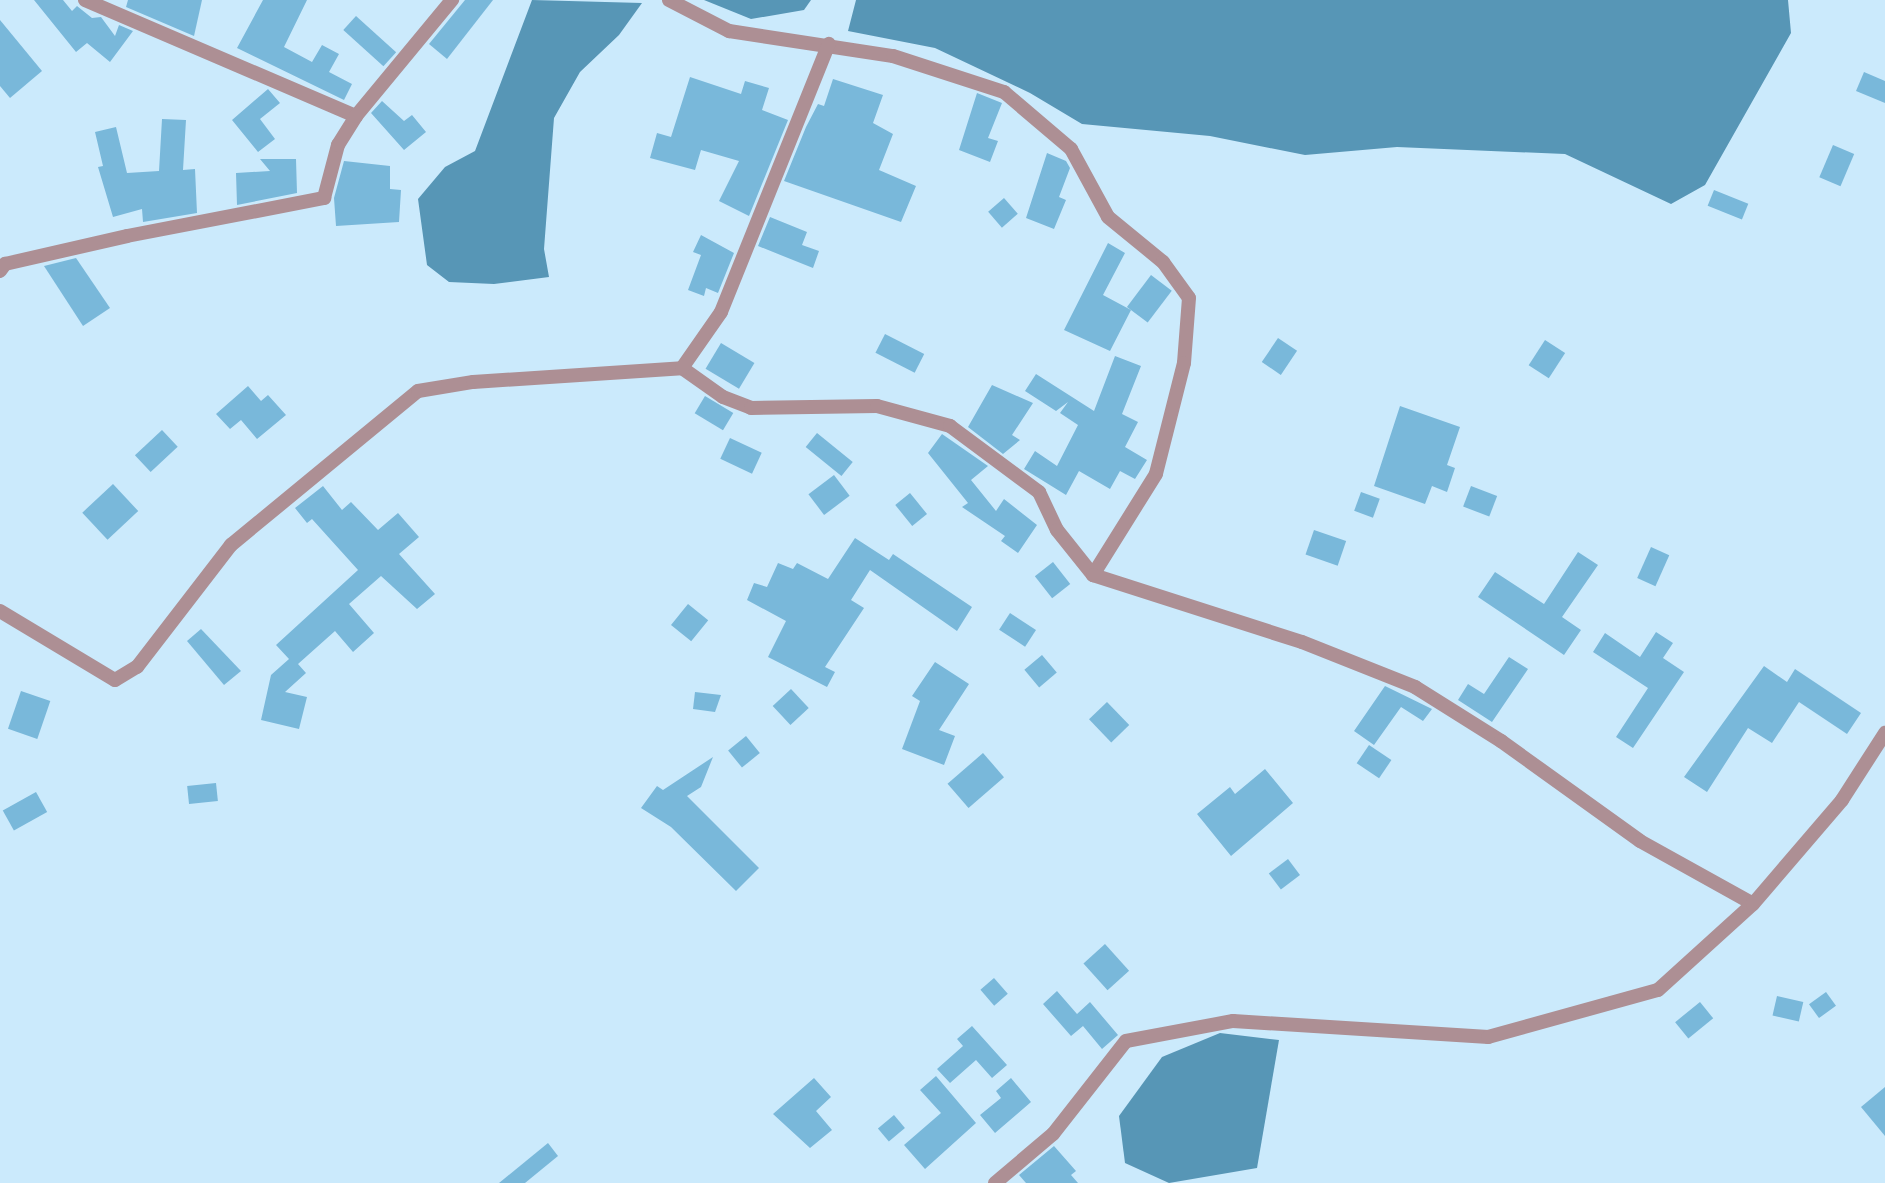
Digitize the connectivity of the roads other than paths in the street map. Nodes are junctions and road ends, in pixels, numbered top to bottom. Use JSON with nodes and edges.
{"nodes":[{"id":1,"x":85,"y":0,"type":"edge"},
{"id":2,"x":452,"y":0,"type":"edge"},
{"id":3,"x":669,"y":0,"type":"edge"},
{"id":4,"x":829,"y":44,"type":"junction"},
{"id":5,"x":356,"y":116,"type":"junction"},
{"id":6,"x":0,"y":271,"type":"edge"},
{"id":7,"x":682,"y":368,"type":"junction"},
{"id":8,"x":1093,"y":575,"type":"junction"},
{"id":9,"x":0,"y":611,"type":"edge"},
{"id":10,"x":1885,"y":733,"type":"edge"},
{"id":11,"x":1753,"y":904,"type":"junction"},
{"id":12,"x":995,"y":1183,"type":"edge"}],
"edges":[{"from":1,"to":5,"type":"street"},
{"from":2,"to":5,"type":"street"},
{"from":3,"to":4,"type":"street"},
{"from":4,"to":7,"type":"street"},
{"from":4,"to":8,"type":"street"},
{"from":5,"to":6,"type":"street"},
{"from":7,"to":8,"type":"street"},
{"from":7,"to":9,"type":"street"},
{"from":8,"to":11,"type":"street"},
{"from":10,"to":11,"type":"street"},
{"from":11,"to":12,"type":"street"}]}
